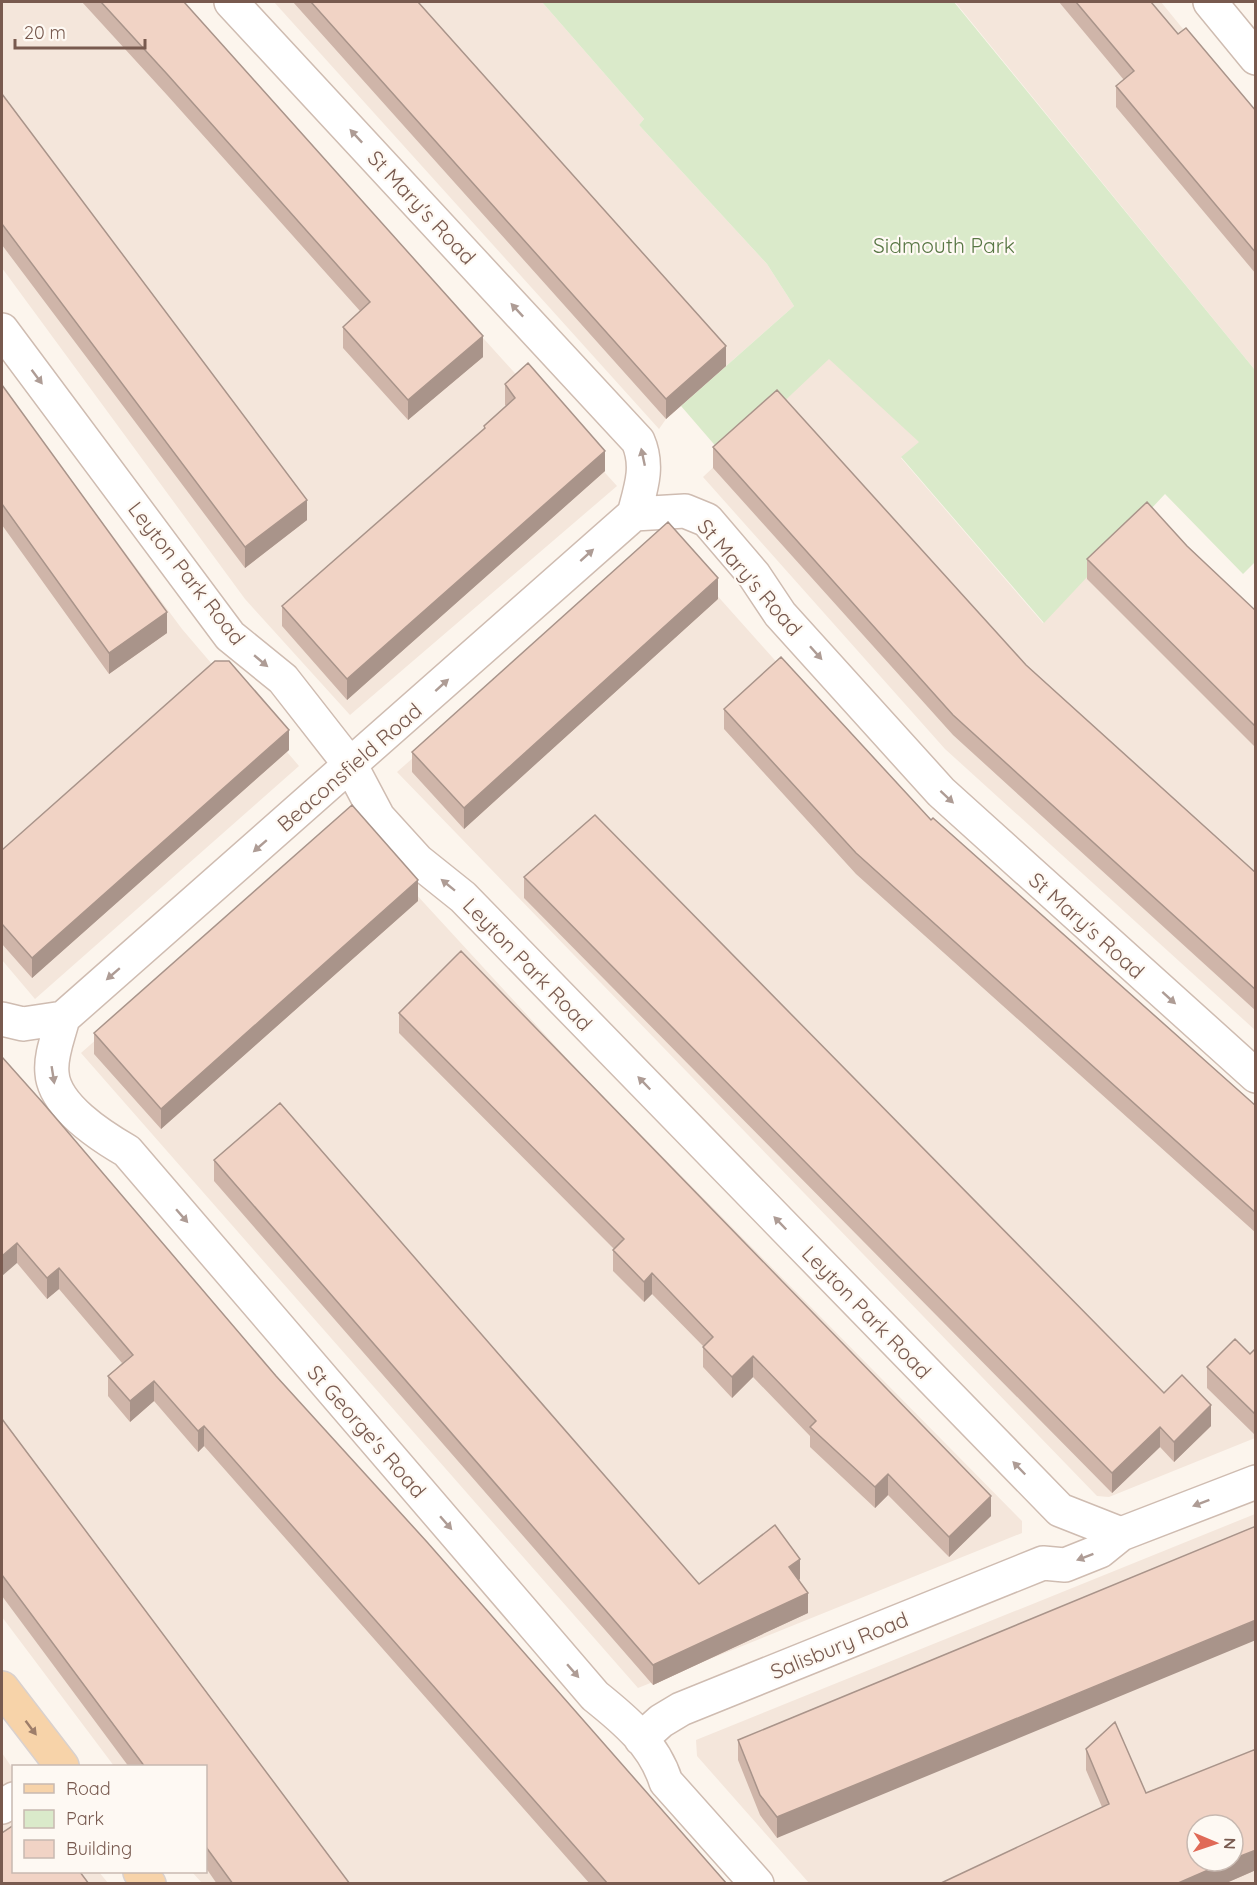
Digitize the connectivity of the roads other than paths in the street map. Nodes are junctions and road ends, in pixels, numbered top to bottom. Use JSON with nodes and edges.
{"nodes":[{"id":1,"x":231,"y":2,"type":"edge"},
{"id":2,"x":1209,"y":2,"type":"edge"},
{"id":3,"x":1256,"y":58,"type":"edge"},
{"id":4,"x":2,"y":330,"type":"edge"},
{"id":5,"x":634,"y":514,"type":"junction"},
{"id":6,"x":351,"y":766,"type":"junction"},
{"id":7,"x":63,"y":1018,"type":"junction"},
{"id":8,"x":2,"y":1019,"type":"edge"},
{"id":9,"x":1256,"y":1076,"type":"edge"},
{"id":10,"x":1256,"y":1482,"type":"edge"},
{"id":11,"x":1060,"y":1510,"type":"junction"},
{"id":12,"x":1121,"y":1534,"type":"junction"},
{"id":13,"x":1043,"y":1563,"type":"junction"},
{"id":14,"x":2,"y":1688,"type":"edge"},
{"id":15,"x":641,"y":1739,"type":"junction"},
{"id":16,"x":60,"y":1765,"type":"edge"},
{"id":17,"x":757,"y":1884,"type":"edge"}],
"edges":[{"from":5,"to":1,"type":"street","name":"St Mary's Road","one_way":true},
{"from":2,"to":3,"type":"street"},
{"from":4,"to":6,"type":"street","name":"Leyton Park Road","one_way":true},
{"from":6,"to":5,"type":"street","name":"Beaconsfield Road","one_way":true},
{"from":5,"to":9,"type":"street","name":"St Mary's Road","one_way":true},
{"from":6,"to":7,"type":"street","name":"Beaconsfield Road","one_way":true},
{"from":11,"to":6,"type":"street","name":"Leyton Park Road","one_way":true},
{"from":7,"to":8,"type":"street"},
{"from":7,"to":15,"type":"street","name":"St George's Road","one_way":true},
{"from":10,"to":12,"type":"street","name":"Salisbury Road","one_way":true},
{"from":11,"to":12,"type":"street","name":"Leyton Park Road"},
{"from":11,"to":13,"type":"street"},
{"from":12,"to":13,"type":"street","name":"Salisbury Road","one_way":true},
{"from":13,"to":15,"type":"street","name":"Salisbury Road"},
{"from":14,"to":16,"type":"main road","one_way":true},
{"from":15,"to":17,"type":"street","name":"St George's Road"}]}
